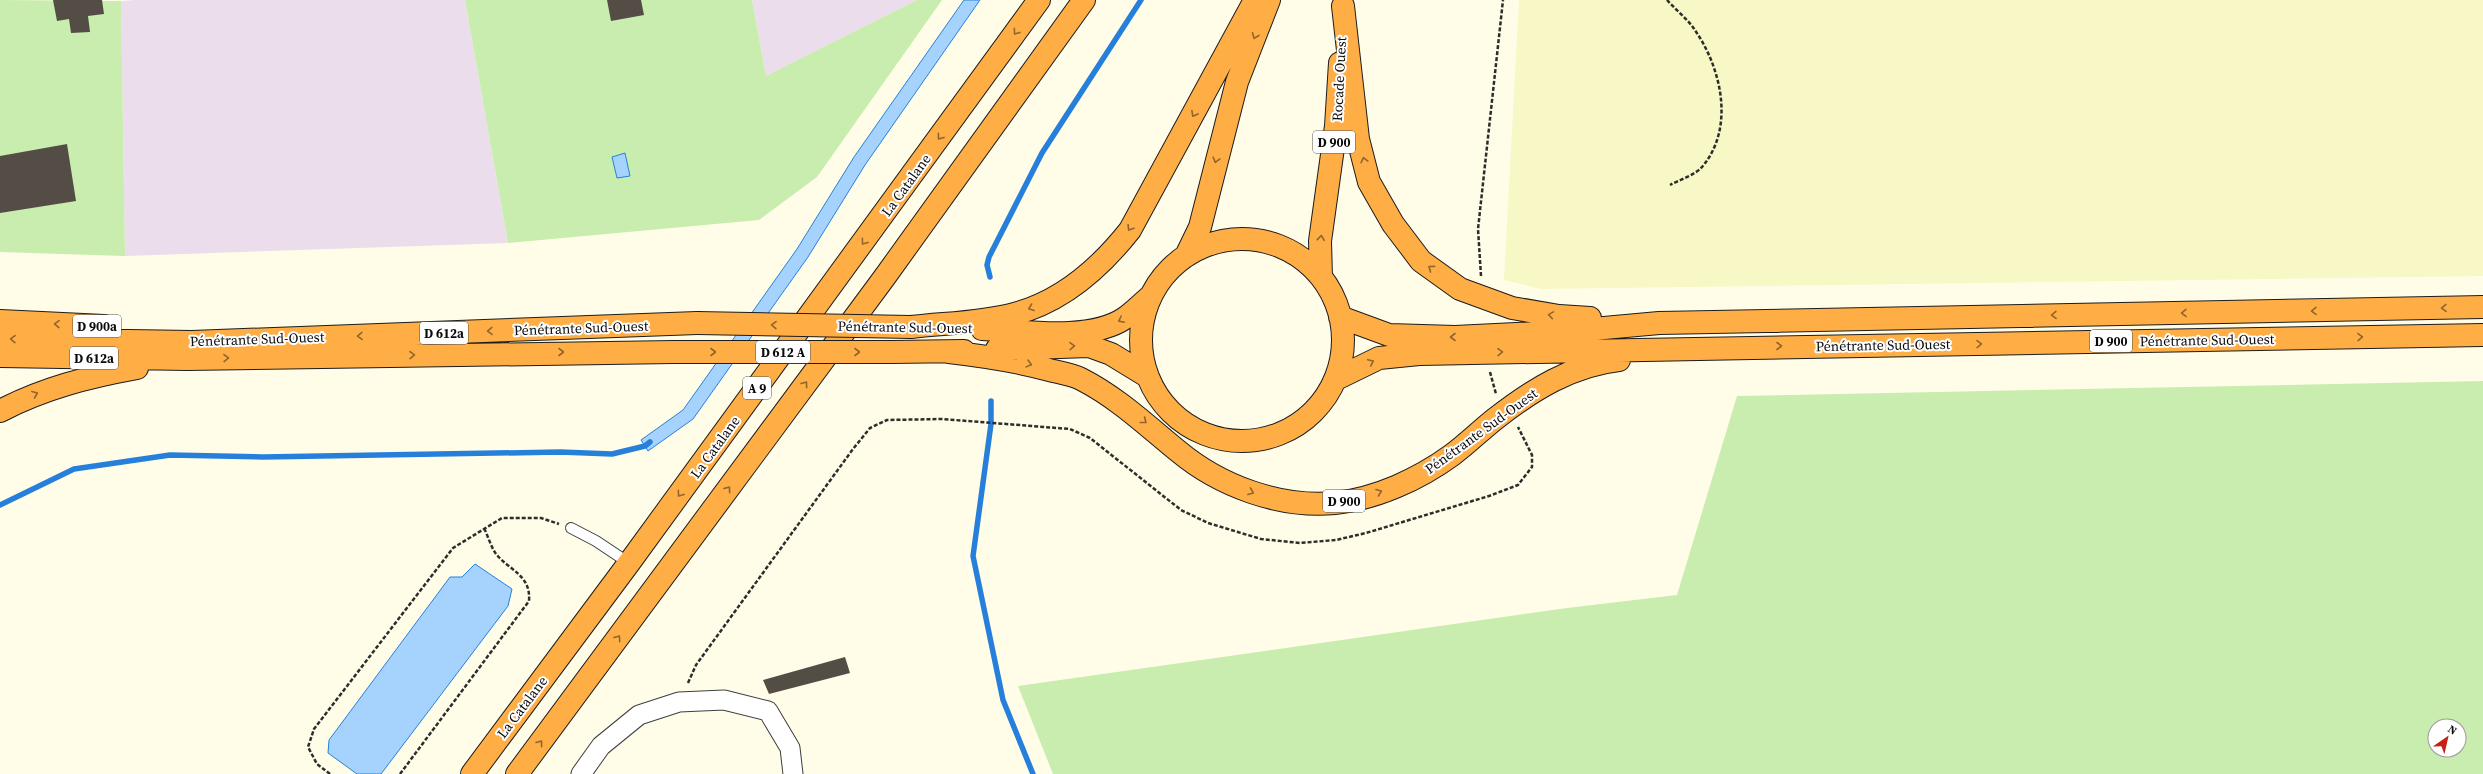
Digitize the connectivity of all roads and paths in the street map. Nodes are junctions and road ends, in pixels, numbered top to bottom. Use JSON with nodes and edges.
{"nodes":[{"id":1,"x":1039,"y":0,"type":"edge"},
{"id":2,"x":1084,"y":0,"type":"edge"},
{"id":3,"x":1255,"y":0,"type":"edge"},
{"id":4,"x":1269,"y":0,"type":"edge"},
{"id":5,"x":1503,"y":0,"type":"edge"},
{"id":6,"x":1667,"y":0,"type":"edge"},
{"id":7,"x":1343,"y":3,"type":"edge"},
{"id":8,"x":1670,"y":185,"type":"dead end"},
{"id":9,"x":1186,"y":256,"type":"junction"},
{"id":10,"x":1321,"y":277,"type":"junction"},
{"id":11,"x":1482,"y":280,"type":"dead end"},
{"id":12,"x":1151,"y":295,"type":"junction"},
{"id":13,"x":2483,"y":307,"type":"edge"},
{"id":14,"x":1340,"y":317,"type":"junction"},
{"id":15,"x":0,"y":321,"type":"edge"},
{"id":16,"x":697,"y":323,"type":"joint"},
{"id":17,"x":1659,"y":323,"type":"junction"},
{"id":18,"x":911,"y":327,"type":"junction"},
{"id":19,"x":2483,"y":335,"type":"edge"},
{"id":20,"x":0,"y":339,"type":"edge"},
{"id":21,"x":1740,"y":346,"type":"junction"},
{"id":22,"x":189,"y":350,"type":"junction"},
{"id":23,"x":674,"y":352,"type":"joint"},
{"id":24,"x":949,"y":352,"type":"junction"},
{"id":25,"x":0,"y":356,"type":"edge"},
{"id":26,"x":1490,"y":370,"type":"dead end"},
{"id":27,"x":1147,"y":376,"type":"junction"},
{"id":28,"x":1336,"y":379,"type":"junction"},
{"id":29,"x":1497,"y":397,"type":"dead end"},
{"id":30,"x":0,"y":411,"type":"edge"},
{"id":31,"x":1516,"y":423,"type":"dead end"},
{"id":32,"x":484,"y":528,"type":"junction"},
{"id":33,"x":571,"y":528,"type":"joint"},
{"id":34,"x":629,"y":564,"type":"junction"},
{"id":35,"x":680,"y":702,"type":"junction"},
{"id":36,"x":330,"y":774,"type":"edge"},
{"id":37,"x":400,"y":774,"type":"edge"},
{"id":38,"x":472,"y":774,"type":"edge"},
{"id":39,"x":517,"y":774,"type":"edge"},
{"id":40,"x":580,"y":774,"type":"edge"},
{"id":41,"x":793,"y":774,"type":"edge"}],
"edges":[{"from":1,"to":34,"type":"highway","name":"La Catalane","number":"A 9","one_way":true},
{"from":39,"to":2,"type":"highway","number":"A 9","one_way":true},
{"from":3,"to":18,"type":"highway","one_way":true},
{"from":4,"to":9,"type":"highway","name":"Rocade Ouest","one_way":true},
{"from":5,"to":11,"type":"path"},
{"from":6,"to":8,"type":"path"},
{"from":10,"to":7,"type":"highway","name":"Rocade Ouest","number":"D 900","one_way":true},
{"from":17,"to":7,"type":"highway","one_way":true},
{"from":9,"to":10,"type":"highway","name":"Rocade Ouest"},
{"from":9,"to":12,"type":"highway","name":"Rocade Ouest"},
{"from":10,"to":14,"type":"highway","name":"Rocade Ouest"},
{"from":12,"to":18,"type":"highway","name":"Pénétrante Sud-Ouest","one_way":true},
{"from":12,"to":27,"type":"highway","name":"Rocade Ouest"},
{"from":13,"to":17,"type":"highway","one_way":true},
{"from":17,"to":14,"type":"highway","one_way":true},
{"from":14,"to":28,"type":"highway","name":"Rocade Ouest"},
{"from":22,"to":15,"type":"highway","number":"D 900a","one_way":true},
{"from":18,"to":16,"type":"highway","name":"Pénétrante Sud-Ouest","number":"D 612 A","one_way":true,"bridge":true},
{"from":16,"to":22,"type":"highway","name":"Pénétrante Sud-Ouest","number":"D 612a","one_way":true},
{"from":21,"to":19,"type":"highway","name":"Pénétrante Sud-Ouest","number":"D 900","one_way":true},
{"from":22,"to":20,"type":"highway","name":"Pénétrante Sud-Ouest","number":"D 612a","one_way":true},
{"from":24,"to":21,"type":"highway","name":"Pénétrante Sud-Ouest","number":"D 900","one_way":true},
{"from":28,"to":21,"type":"highway","name":"Pénétrante Sud-Ouest","number":"D 900","one_way":true},
{"from":22,"to":23,"type":"highway","name":"Pénétrante Sud-Ouest","number":"D 612a","one_way":true},
{"from":22,"to":25,"type":"highway","name":"Pénétrante Sud-Ouest","number":"D 612a"},
{"from":30,"to":22,"type":"highway","one_way":true},
{"from":23,"to":24,"type":"highway","name":"Pénétrante Sud-Ouest","number":"D 612 A","one_way":true,"bridge":true},
{"from":24,"to":27,"type":"highway","name":"Pénétrante Sud-Ouest","one_way":true},
{"from":26,"to":29,"type":"path"},
{"from":27,"to":28,"type":"highway","name":"Rocade Ouest"},
{"from":31,"to":35,"type":"path"},
{"from":32,"to":33,"type":"path"},
{"from":32,"to":36,"type":"path"},
{"from":32,"to":37,"type":"path"},
{"from":33,"to":34,"type":"lane"},
{"from":34,"to":38,"type":"highway","name":"La Catalane","number":"A 9"},
{"from":35,"to":40,"type":"street"},
{"from":35,"to":41,"type":"street"}]}
